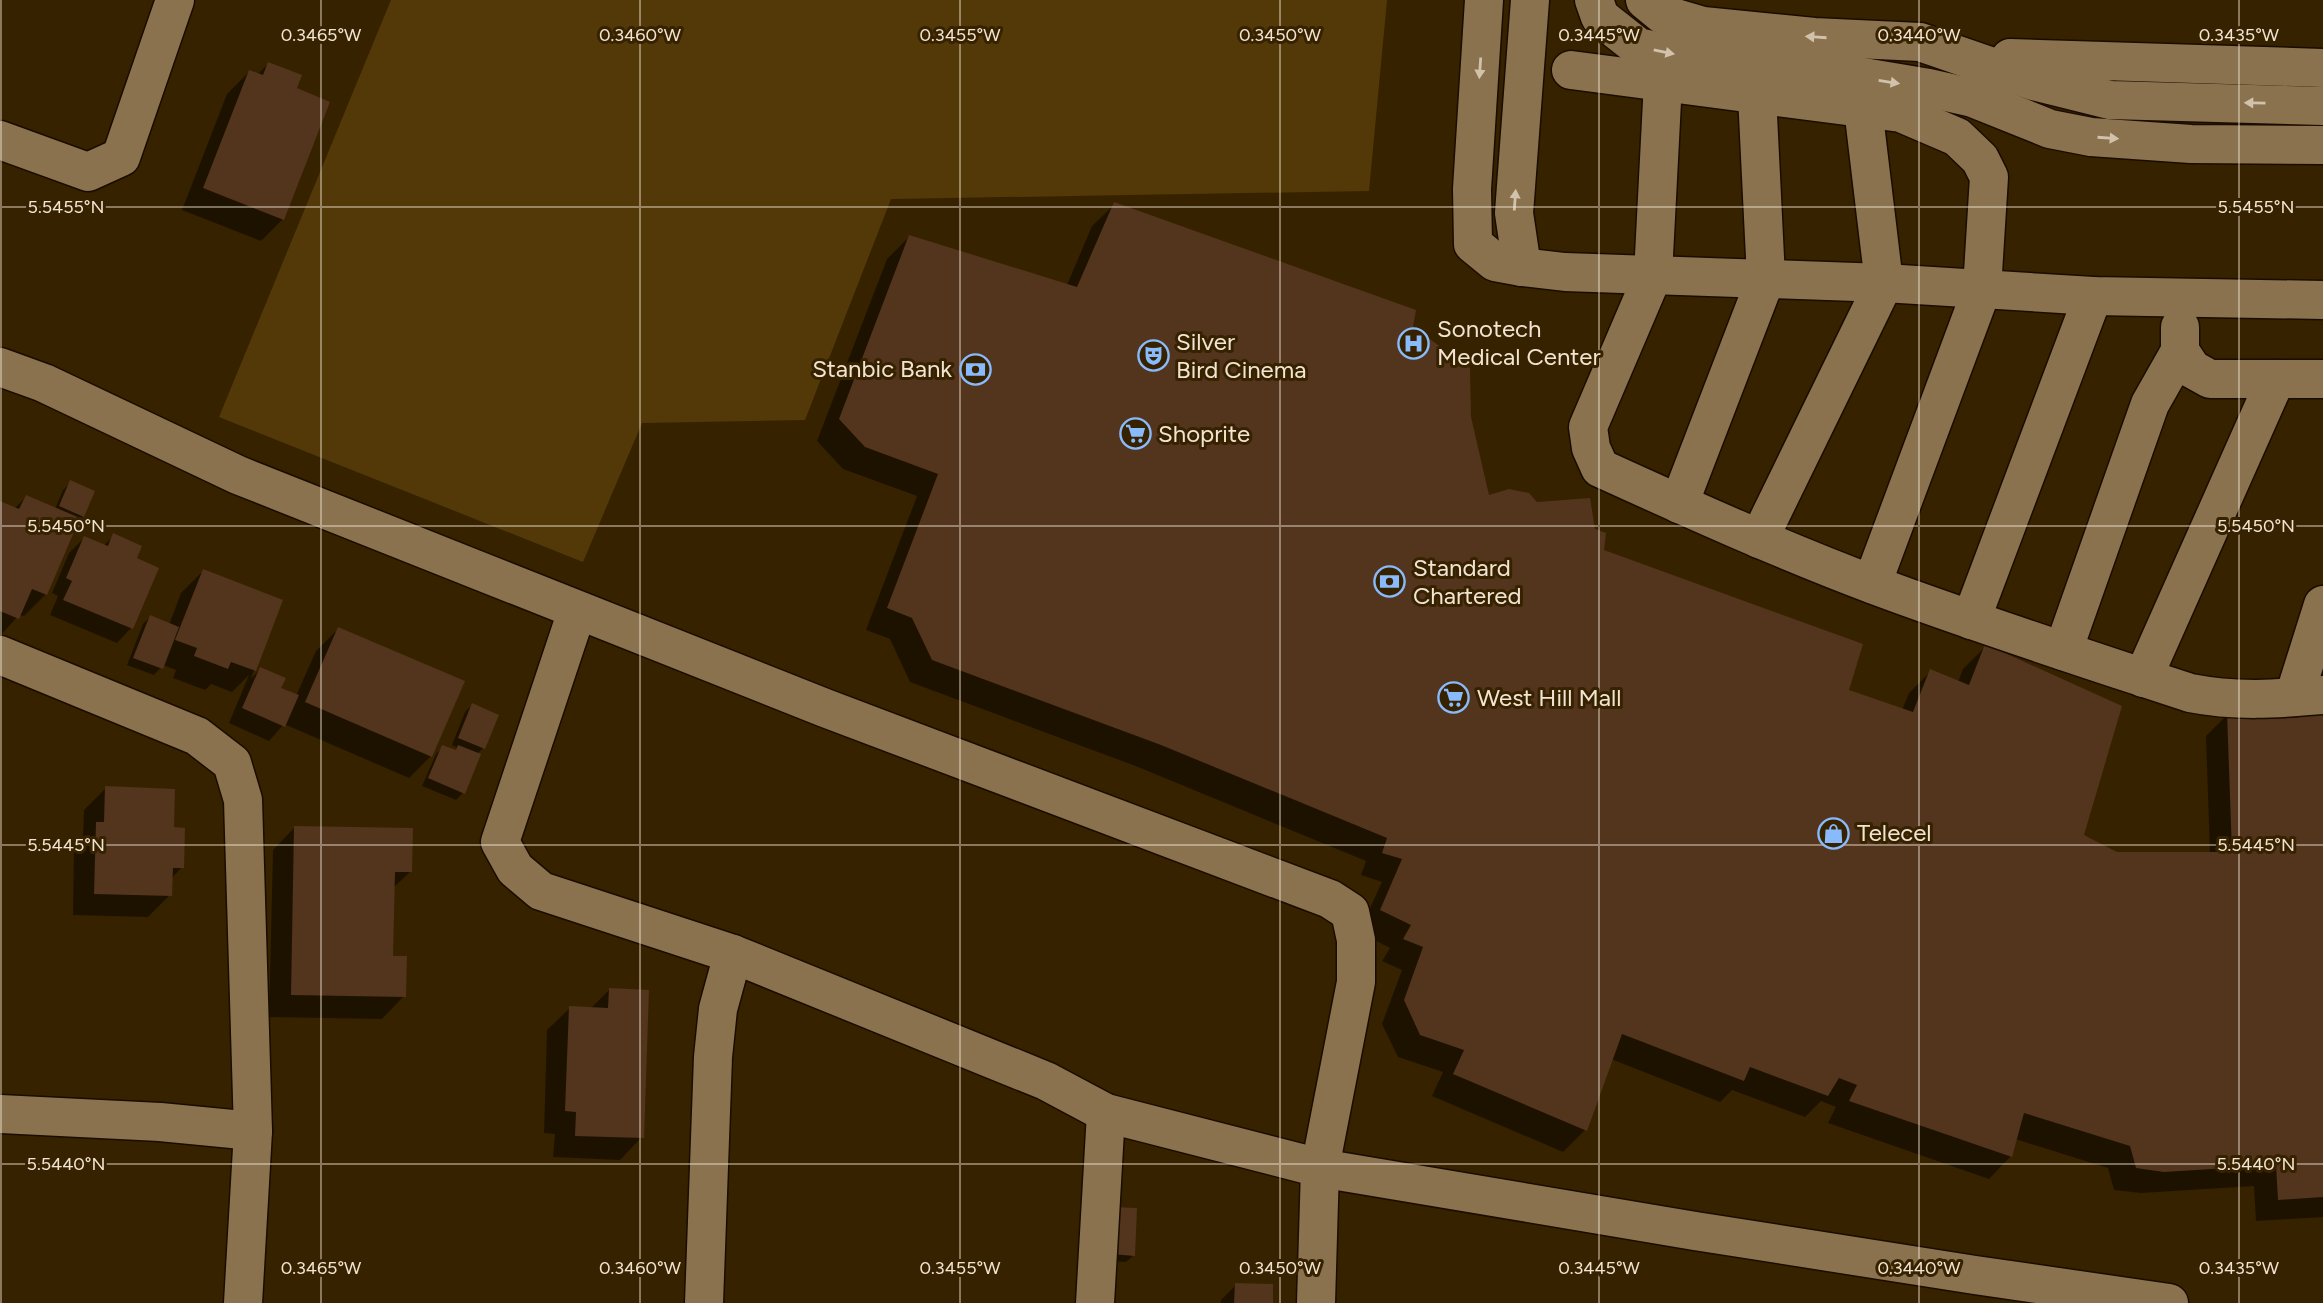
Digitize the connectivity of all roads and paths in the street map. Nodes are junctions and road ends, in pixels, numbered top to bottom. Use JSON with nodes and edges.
{"nodes":[{"id":1,"x":175,"y":0,"type":"edge"},
{"id":2,"x":1484,"y":0,"type":"edge"},
{"id":3,"x":1530,"y":0,"type":"edge"},
{"id":4,"x":1594,"y":0,"type":"edge"},
{"id":5,"x":1645,"y":0,"type":"edge"},
{"id":6,"x":1957,"y":55,"type":"junction"},
{"id":7,"x":2323,"y":68,"type":"edge"},
{"id":8,"x":1571,"y":70,"type":"dead end"},
{"id":9,"x":1663,"y":82,"type":"junction"},
{"id":10,"x":1757,"y":94,"type":"junction"},
{"id":11,"x":2323,"y":106,"type":"edge"},
{"id":12,"x":1863,"y":108,"type":"junction"},
{"id":13,"x":0,"y":140,"type":"edge"},
{"id":14,"x":2323,"y":145,"type":"edge"},
{"id":15,"x":1522,"y":267,"type":"junction"},
{"id":16,"x":1653,"y":275,"type":"junction"},
{"id":17,"x":1766,"y":278,"type":"junction"},
{"id":18,"x":1884,"y":283,"type":"junction"},
{"id":19,"x":1982,"y":289,"type":"junction"},
{"id":20,"x":2093,"y":296,"type":"junction"},
{"id":21,"x":2180,"y":297,"type":"junction"},
{"id":22,"x":2323,"y":300,"type":"edge"},
{"id":23,"x":2180,"y":351,"type":"junction"},
{"id":24,"x":0,"y":367,"type":"edge"},
{"id":25,"x":2276,"y":379,"type":"junction"},
{"id":26,"x":2323,"y":379,"type":"edge"},
{"id":27,"x":1679,"y":504,"type":"junction"},
{"id":28,"x":1759,"y":538,"type":"junction"},
{"id":29,"x":1872,"y":584,"type":"junction"},
{"id":30,"x":2323,"y":605,"type":"edge"},
{"id":31,"x":577,"y":611,"type":"junction"},
{"id":32,"x":1971,"y":620,"type":"junction"},
{"id":33,"x":2063,"y":651,"type":"junction"},
{"id":34,"x":0,"y":655,"type":"edge"},
{"id":35,"x":2143,"y":678,"type":"junction"},
{"id":36,"x":2309,"y":696,"type":"edge"},
{"id":37,"x":733,"y":954,"type":"junction"},
{"id":38,"x":1106,"y":1113,"type":"junction"},
{"id":39,"x":0,"y":1114,"type":"edge"},
{"id":40,"x":253,"y":1130,"type":"junction"},
{"id":41,"x":1320,"y":1168,"type":"junction"},
{"id":42,"x":1975,"y":1289,"type":"edge"},
{"id":43,"x":243,"y":1303,"type":"edge"},
{"id":44,"x":704,"y":1303,"type":"edge"},
{"id":45,"x":1095,"y":1303,"type":"edge"},
{"id":46,"x":1316,"y":1303,"type":"edge"},
{"id":47,"x":2169,"y":1303,"type":"edge"}],
"edges":[{"from":1,"to":13,"type":"street"},
{"from":2,"to":15,"type":"street","one_way":true},
{"from":15,"to":3,"type":"street","one_way":true},
{"from":4,"to":14,"type":"street","one_way":true},
{"from":6,"to":5,"type":"street","one_way":true},
{"from":6,"to":7,"type":"street"},
{"from":11,"to":6,"type":"street","one_way":true},
{"from":8,"to":9,"type":"street"},
{"from":9,"to":10,"type":"street"},
{"from":9,"to":16,"type":"street"},
{"from":10,"to":12,"type":"street"},
{"from":10,"to":17,"type":"street"},
{"from":12,"to":18,"type":"street"},
{"from":12,"to":19,"type":"street"},
{"from":15,"to":16,"type":"street"},
{"from":16,"to":17,"type":"street"},
{"from":16,"to":27,"type":"street"},
{"from":17,"to":18,"type":"street"},
{"from":17,"to":27,"type":"street"},
{"from":18,"to":19,"type":"street"},
{"from":18,"to":28,"type":"street"},
{"from":19,"to":20,"type":"street"},
{"from":19,"to":29,"type":"street"},
{"from":20,"to":21,"type":"street"},
{"from":20,"to":32,"type":"street"},
{"from":21,"to":22,"type":"street"},
{"from":21,"to":23,"type":"street"},
{"from":23,"to":25,"type":"street"},
{"from":23,"to":33,"type":"street"},
{"from":24,"to":31,"type":"street"},
{"from":25,"to":26,"type":"street"},
{"from":25,"to":35,"type":"street"},
{"from":27,"to":28,"type":"street"},
{"from":28,"to":29,"type":"street"},
{"from":29,"to":32,"type":"street"},
{"from":30,"to":36,"type":"street"},
{"from":31,"to":37,"type":"street"},
{"from":31,"to":41,"type":"street"},
{"from":32,"to":33,"type":"street"},
{"from":33,"to":35,"type":"street"},
{"from":34,"to":40,"type":"street"},
{"from":35,"to":36,"type":"street"},
{"from":37,"to":38,"type":"street"},
{"from":37,"to":44,"type":"street"},
{"from":38,"to":41,"type":"street"},
{"from":38,"to":45,"type":"street"},
{"from":39,"to":40,"type":"street"},
{"from":40,"to":43,"type":"street"},
{"from":41,"to":42,"type":"street"},
{"from":41,"to":46,"type":"street"},
{"from":42,"to":47,"type":"street"}]}
